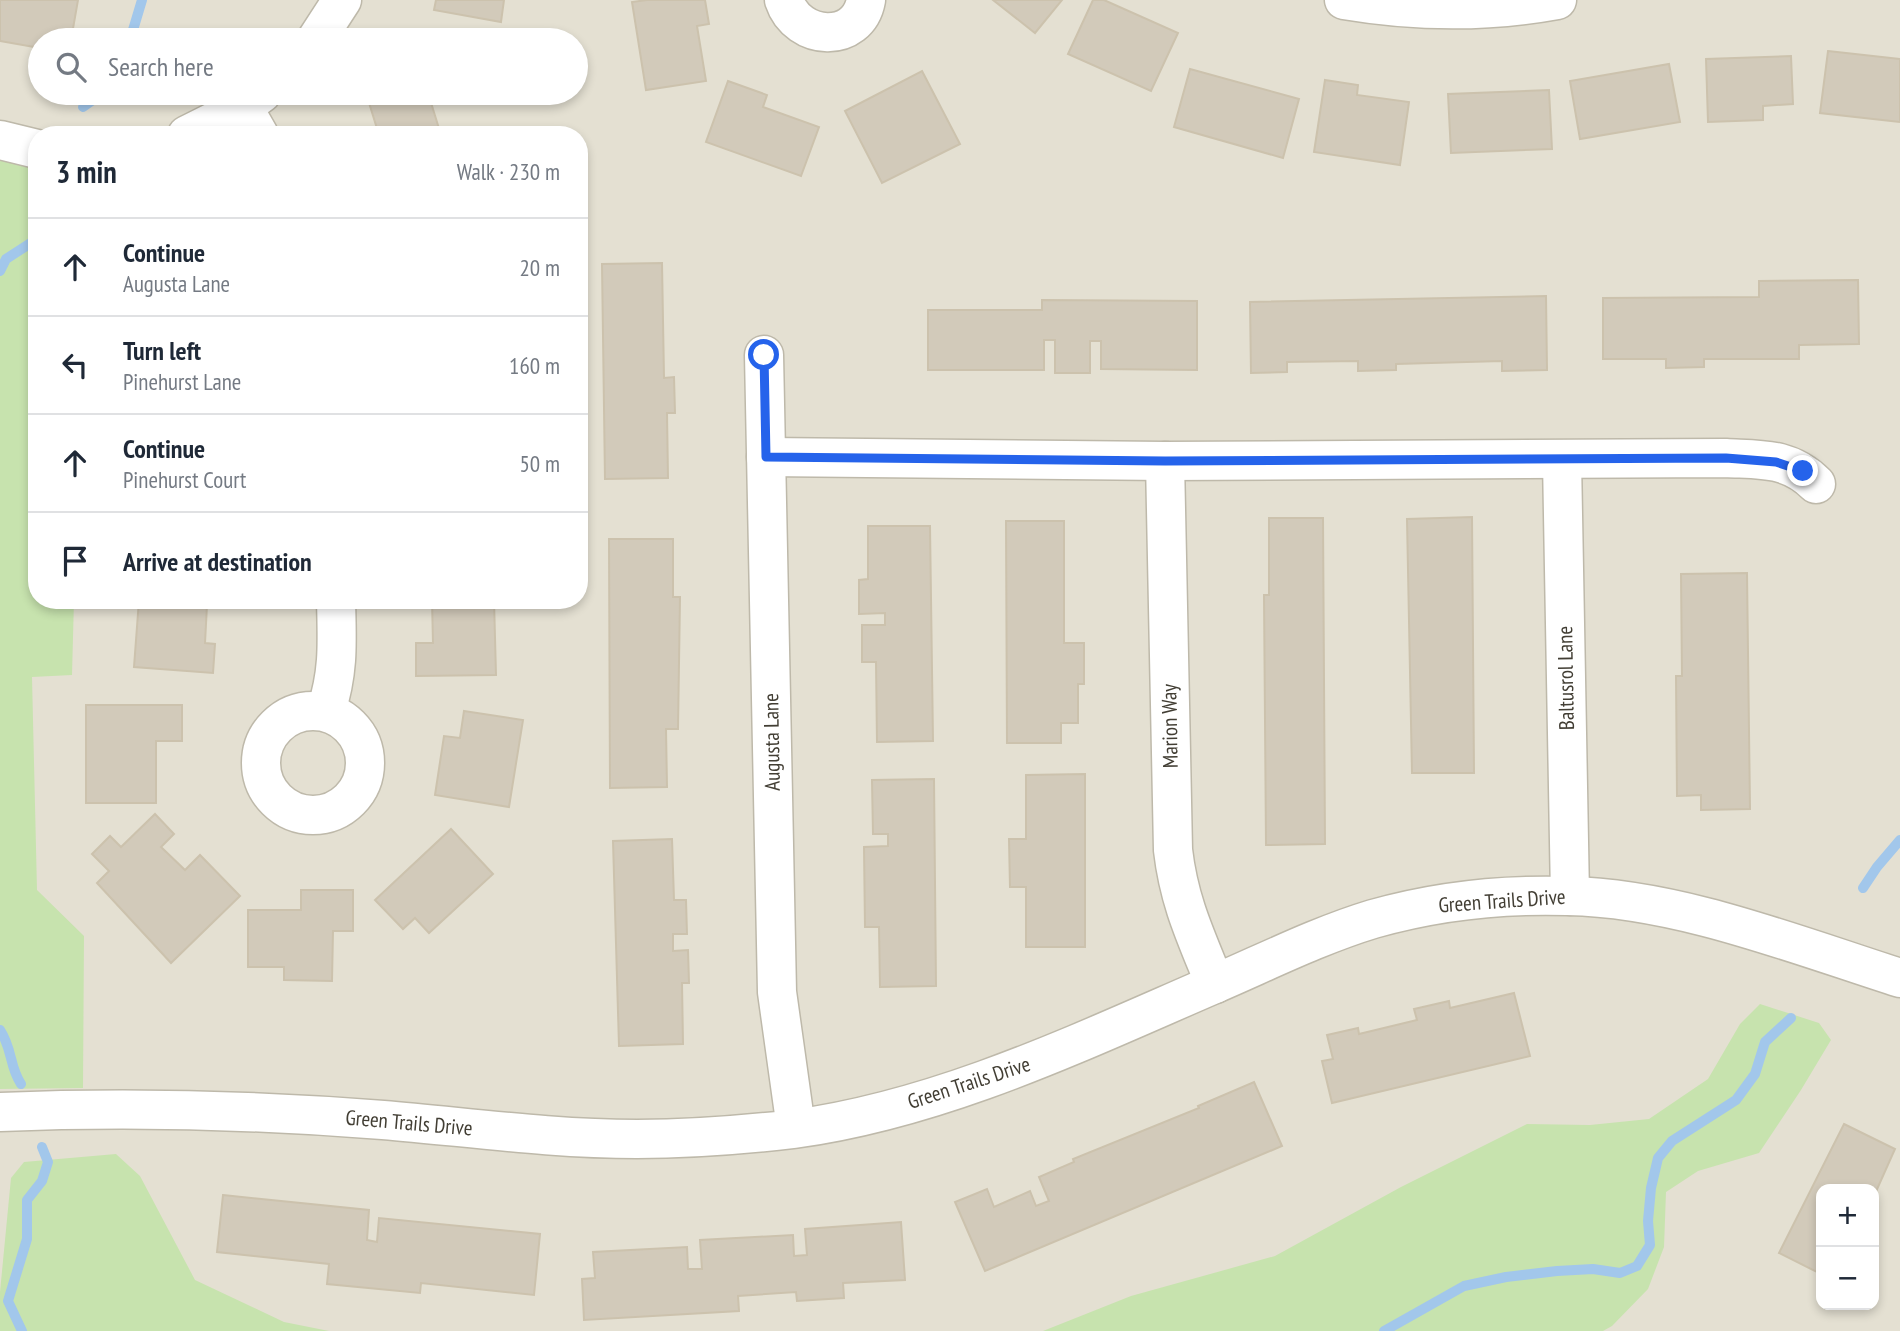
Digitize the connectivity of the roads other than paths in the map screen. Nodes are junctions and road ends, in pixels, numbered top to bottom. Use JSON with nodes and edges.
{"nodes":[{"id":1,"x":342,"y":0,"type":"edge"},
{"id":2,"x":784,"y":0,"type":"edge"},
{"id":3,"x":866,"y":0,"type":"edge"},
{"id":4,"x":1345,"y":0,"type":"edge"},
{"id":5,"x":1557,"y":0,"type":"edge"},
{"id":6,"x":324,"y":28,"type":"edge"},
{"id":7,"x":254,"y":112,"type":"edge"},
{"id":8,"x":213,"y":126,"type":"edge"},
{"id":9,"x":0,"y":140,"type":"edge"},
{"id":10,"x":28,"y":147,"type":"edge"},
{"id":11,"x":764,"y":355,"type":"dead end"},
{"id":12,"x":766,"y":457,"type":"junction"},
{"id":13,"x":1562,"y":460,"type":"junction"},
{"id":14,"x":1165,"y":461,"type":"junction"},
{"id":15,"x":1816,"y":484,"type":"dead end"},
{"id":16,"x":337,"y":609,"type":"edge"},
{"id":17,"x":326,"y":711,"type":"dead end"},
{"id":18,"x":1570,"y":895,"type":"junction"},
{"id":19,"x":1900,"y":978,"type":"edge"},
{"id":20,"x":1215,"y":984,"type":"junction"},
{"id":21,"x":0,"y":1112,"type":"edge"},
{"id":22,"x":796,"y":1128,"type":"junction"}],
"edges":[{"from":1,"to":6,"type":"street"},
{"from":2,"to":3,"type":"street"},
{"from":4,"to":5,"type":"street"},
{"from":7,"to":8,"type":"street"},
{"from":9,"to":10,"type":"street"},
{"from":11,"to":12,"type":"street","name":"Augusta Lane"},
{"from":12,"to":14,"type":"street"},
{"from":12,"to":22,"type":"street","name":"Augusta Lane"},
{"from":13,"to":14,"type":"street"},
{"from":13,"to":15,"type":"street"},
{"from":13,"to":18,"type":"street","name":"Baltusrol Lane"},
{"from":14,"to":20,"type":"street","name":"Marion Way"},
{"from":16,"to":17,"type":"street"},
{"from":18,"to":19,"type":"street","name":"Green Trails Drive"},
{"from":18,"to":20,"type":"street","name":"Green Trails Drive"},
{"from":20,"to":22,"type":"street","name":"Green Trails Drive"},
{"from":21,"to":22,"type":"street","name":"Green Trails Drive"}]}
